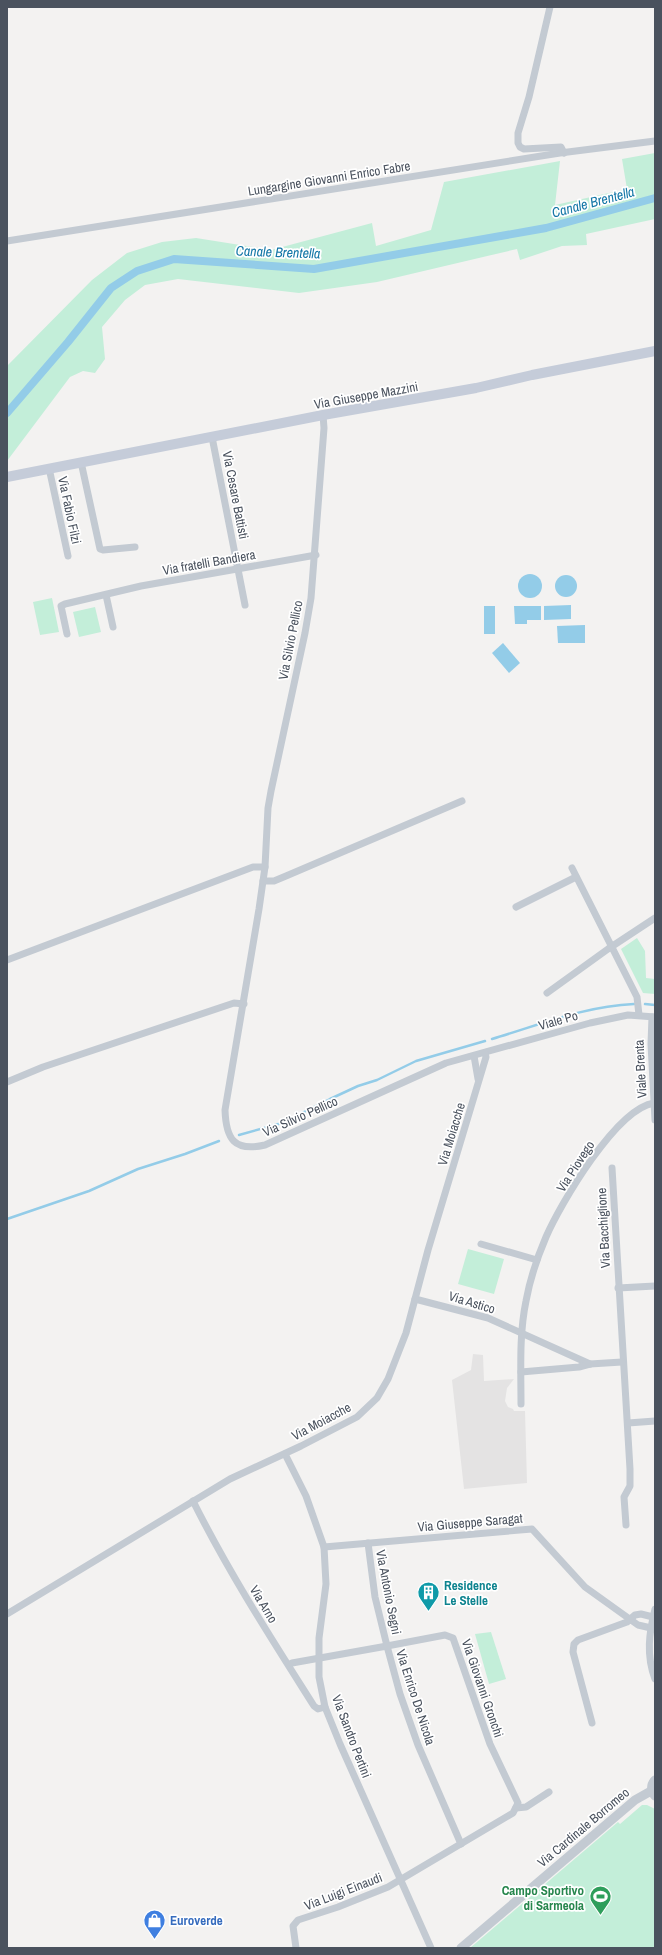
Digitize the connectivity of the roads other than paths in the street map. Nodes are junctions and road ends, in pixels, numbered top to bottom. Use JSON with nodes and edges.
{"nodes":[{"id":1,"x":550,"y":7,"type":"edge"},
{"id":2,"x":655,"y":141,"type":"edge"},
{"id":3,"x":564,"y":153,"type":"junction"},
{"id":4,"x":7,"y":241,"type":"edge"},
{"id":5,"x":655,"y":351,"type":"edge"},
{"id":6,"x":323,"y":415,"type":"junction"},
{"id":7,"x":212,"y":437,"type":"junction"},
{"id":8,"x":81,"y":462,"type":"junction"},
{"id":9,"x":49,"y":468,"type":"junction"},
{"id":10,"x":7,"y":477,"type":"edge"},
{"id":11,"x":134,"y":547,"type":"dead end"},
{"id":12,"x":316,"y":555,"type":"junction"},
{"id":13,"x":68,"y":556,"type":"dead end"},
{"id":14,"x":238,"y":569,"type":"junction"},
{"id":15,"x":106,"y":595,"type":"junction"},
{"id":16,"x":245,"y":605,"type":"dead end"},
{"id":17,"x":113,"y":627,"type":"dead end"},
{"id":18,"x":67,"y":634,"type":"dead end"},
{"id":19,"x":462,"y":801,"type":"dead end"},
{"id":20,"x":265,"y":867,"type":"junction"},
{"id":21,"x":572,"y":868,"type":"dead end"},
{"id":22,"x":576,"y":877,"type":"junction"},
{"id":23,"x":263,"y":881,"type":"junction"},
{"id":24,"x":516,"y":907,"type":"dead end"},
{"id":25,"x":655,"y":918,"type":"edge"},
{"id":26,"x":612,"y":946,"type":"junction"},
{"id":27,"x":7,"y":960,"type":"edge"},
{"id":28,"x":547,"y":993,"type":"dead end"},
{"id":29,"x":244,"y":1004,"type":"junction"},
{"id":30,"x":639,"y":1015,"type":"junction"},
{"id":31,"x":654,"y":1017,"type":"edge"},
{"id":32,"x":485,"y":1053,"type":"junction"},
{"id":33,"x":474,"y":1056,"type":"junction"},
{"id":34,"x":7,"y":1082,"type":"edge"},
{"id":35,"x":478,"y":1083,"type":"junction"},
{"id":36,"x":654,"y":1103,"type":"edge"},
{"id":37,"x":655,"y":1120,"type":"edge"},
{"id":38,"x":612,"y":1168,"type":"dead end"},
{"id":39,"x":481,"y":1244,"type":"dead end"},
{"id":40,"x":537,"y":1260,"type":"junction"},
{"id":41,"x":655,"y":1286,"type":"edge"},
{"id":42,"x":618,"y":1288,"type":"junction"},
{"id":43,"x":415,"y":1299,"type":"junction"},
{"id":44,"x":521,"y":1333,"type":"junction"},
{"id":45,"x":622,"y":1362,"type":"junction"},
{"id":46,"x":590,"y":1364,"type":"junction"},
{"id":47,"x":521,"y":1372,"type":"junction"},
{"id":48,"x":521,"y":1404,"type":"dead end"},
{"id":49,"x":655,"y":1421,"type":"edge"},
{"id":50,"x":628,"y":1423,"type":"junction"},
{"id":51,"x":285,"y":1454,"type":"junction"},
{"id":52,"x":193,"y":1501,"type":"junction"},
{"id":53,"x":626,"y":1525,"type":"dead end"},
{"id":54,"x":368,"y":1543,"type":"junction"},
{"id":55,"x":324,"y":1547,"type":"junction"},
{"id":56,"x":655,"y":1609,"type":"edge"},
{"id":57,"x":7,"y":1614,"type":"edge"},
{"id":58,"x":653,"y":1618,"type":"junction"},
{"id":59,"x":630,"y":1620,"type":"junction"},
{"id":60,"x":651,"y":1628,"type":"junction"},
{"id":61,"x":387,"y":1646,"type":"junction"},
{"id":62,"x":319,"y":1658,"type":"junction"},
{"id":63,"x":292,"y":1663,"type":"dead end"},
{"id":64,"x":655,"y":1679,"type":"edge"},
{"id":65,"x":325,"y":1707,"type":"junction"},
{"id":66,"x":592,"y":1723,"type":"dead end"},
{"id":67,"x":655,"y":1780,"type":"edge"},
{"id":68,"x":549,"y":1792,"type":"dead end"},
{"id":69,"x":653,"y":1794,"type":"edge"},
{"id":70,"x":516,"y":1808,"type":"junction"},
{"id":71,"x":461,"y":1844,"type":"junction"},
{"id":72,"x":401,"y":1880,"type":"junction"},
{"id":73,"x":296,"y":1948,"type":"edge"},
{"id":74,"x":431,"y":1948,"type":"edge"},
{"id":75,"x":461,"y":1948,"type":"edge"}],
"edges":[{"from":1,"to":3,"type":"street"},
{"from":2,"to":3,"type":"street","name":"Lungargine Giovanni Enrico Fabre"},
{"from":3,"to":4,"type":"street","name":"Lungargine Giovanni Enrico Fabre"},
{"from":5,"to":6,"type":"main road","name":"Via Giuseppe Mazzini"},
{"from":6,"to":7,"type":"main road","name":"Via Giuseppe Mazzini"},
{"from":6,"to":12,"type":"street","name":"Via Silvio Pellico"},
{"from":7,"to":8,"type":"main road","name":"Via Giuseppe Mazzini"},
{"from":7,"to":14,"type":"street","name":"Via Cesare Battisti"},
{"from":8,"to":9,"type":"main road","name":"Via Giuseppe Mazzini"},
{"from":8,"to":11,"type":"street"},
{"from":9,"to":10,"type":"main road","name":"Via Giuseppe Mazzini"},
{"from":9,"to":13,"type":"street","name":"Via Fabio Filzi"},
{"from":12,"to":14,"type":"street","name":"Via fratelli Bandiera"},
{"from":12,"to":20,"type":"street","name":"Via Silvio Pellico"},
{"from":14,"to":15,"type":"street","name":"Via fratelli Bandiera"},
{"from":14,"to":16,"type":"street","name":"Via Cesare Battisti"},
{"from":15,"to":17,"type":"street"},
{"from":15,"to":18,"type":"street","name":"Via fratelli Bandiera"},
{"from":19,"to":23,"type":"street"},
{"from":20,"to":23,"type":"street","name":"Via Silvio Pellico"},
{"from":20,"to":27,"type":"street"},
{"from":21,"to":22,"type":"street"},
{"from":22,"to":24,"type":"street"},
{"from":22,"to":26,"type":"street"},
{"from":23,"to":29,"type":"street","name":"Via Silvio Pellico"},
{"from":25,"to":26,"type":"street"},
{"from":26,"to":28,"type":"street"},
{"from":26,"to":30,"type":"street"},
{"from":29,"to":33,"type":"street","name":"Via Silvio Pellico"},
{"from":29,"to":34,"type":"street"},
{"from":30,"to":31,"type":"street","name":"Viale Po"},
{"from":30,"to":32,"type":"street","name":"Viale Po"},
{"from":31,"to":36,"type":"street","name":"Viale Brenta"},
{"from":32,"to":33,"type":"street","name":"Via Silvio Pellico"},
{"from":32,"to":35,"type":"street","name":"Via Moiacche"},
{"from":33,"to":35,"type":"street","name":"Via Moiacche"},
{"from":35,"to":43,"type":"street","name":"Via Moiacche"},
{"from":36,"to":37,"type":"street","name":"Viale Brenta"},
{"from":36,"to":40,"type":"street","name":"Via Piovego"},
{"from":38,"to":42,"type":"street","name":"Via Bacchiglione"},
{"from":39,"to":40,"type":"street"},
{"from":40,"to":44,"type":"street","name":"Via Piovego"},
{"from":41,"to":42,"type":"street"},
{"from":42,"to":45,"type":"street","name":"Via Bacchiglione"},
{"from":43,"to":44,"type":"street","name":"Via Astico"},
{"from":43,"to":51,"type":"street","name":"Via Moiacche"},
{"from":44,"to":46,"type":"street"},
{"from":44,"to":47,"type":"street","name":"Via Piovego"},
{"from":45,"to":46,"type":"street"},
{"from":45,"to":50,"type":"street","name":"Via Bacchiglione"},
{"from":46,"to":47,"type":"street"},
{"from":47,"to":48,"type":"street","name":"Via Piovego"},
{"from":49,"to":50,"type":"street"},
{"from":50,"to":53,"type":"street","name":"Via Bacchiglione"},
{"from":51,"to":52,"type":"street","name":"Via Moiacche"},
{"from":51,"to":55,"type":"street","name":"Via Sandro Pertini"},
{"from":52,"to":57,"type":"street","name":"Via Moiacche"},
{"from":52,"to":65,"type":"street","name":"Via Arno"},
{"from":54,"to":55,"type":"street","name":"Via Giuseppe Saragat"},
{"from":54,"to":59,"type":"street","name":"Via Giuseppe Saragat"},
{"from":54,"to":61,"type":"street","name":"Via Antonio Segni"},
{"from":55,"to":62,"type":"street","name":"Via Sandro Pertini"},
{"from":56,"to":58,"type":"street"},
{"from":58,"to":59,"type":"street"},
{"from":58,"to":60,"type":"street"},
{"from":59,"to":60,"type":"street"},
{"from":59,"to":66,"type":"street"},
{"from":60,"to":64,"type":"street"},
{"from":61,"to":62,"type":"street","name":"Via Enrico De Nicola"},
{"from":61,"to":70,"type":"street","name":"Via Giovanni Gronchi"},
{"from":61,"to":71,"type":"street","name":"Via Enrico De Nicola"},
{"from":62,"to":63,"type":"street","name":"Via Enrico De Nicola"},
{"from":62,"to":65,"type":"street","name":"Via Sandro Pertini"},
{"from":65,"to":72,"type":"street","name":"Via Sandro Pertini"},
{"from":67,"to":69,"type":"street","name":"Via Cardinale Borromeo"},
{"from":68,"to":70,"type":"street"},
{"from":69,"to":75,"type":"street","name":"Via Cardinale Borromeo"},
{"from":70,"to":71,"type":"street"},
{"from":71,"to":72,"type":"street"},
{"from":72,"to":73,"type":"street","name":"Via Luigi Einaudi"},
{"from":72,"to":74,"type":"street","name":"Via Sandro Pertini"}]}
